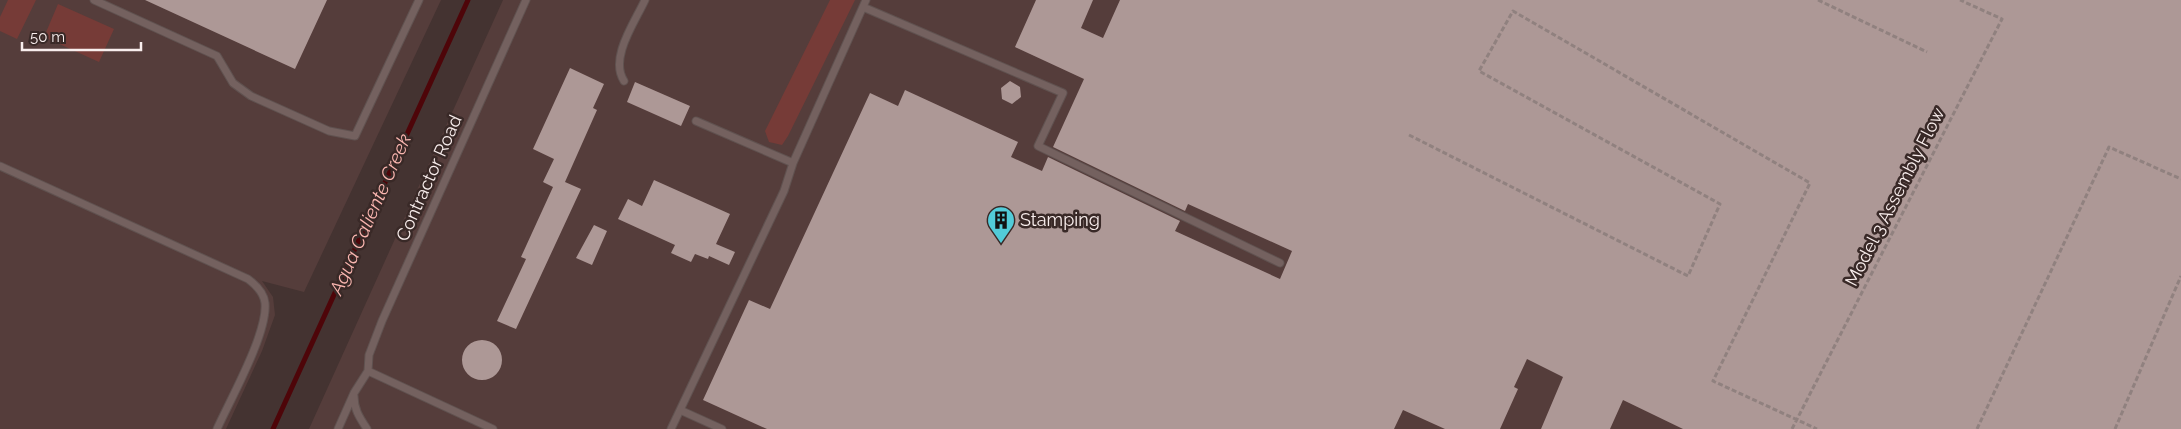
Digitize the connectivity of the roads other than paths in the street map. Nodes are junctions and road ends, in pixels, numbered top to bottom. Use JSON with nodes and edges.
{"nodes":[{"id":1,"x":94,"y":0,"type":"edge"},
{"id":2,"x":418,"y":0,"type":"edge"},
{"id":3,"x":526,"y":0,"type":"edge"},
{"id":4,"x":645,"y":0,"type":"edge"},
{"id":5,"x":865,"y":3,"type":"edge"},
{"id":6,"x":624,"y":81,"type":"dead end"},
{"id":7,"x":696,"y":121,"type":"dead end"},
{"id":8,"x":793,"y":163,"type":"junction"},
{"id":9,"x":0,"y":166,"type":"edge"},
{"id":10,"x":1280,"y":263,"type":"dead end"},
{"id":11,"x":368,"y":371,"type":"junction"},
{"id":12,"x":354,"y":393,"type":"junction"},
{"id":13,"x":680,"y":410,"type":"junction"},
{"id":14,"x":217,"y":429,"type":"edge"},
{"id":15,"x":338,"y":429,"type":"edge"},
{"id":16,"x":367,"y":429,"type":"edge"},
{"id":17,"x":493,"y":429,"type":"edge"},
{"id":18,"x":671,"y":429,"type":"edge"},
{"id":19,"x":722,"y":429,"type":"edge"}],
"edges":[{"from":1,"to":2,"type":"lane"},
{"from":3,"to":11,"type":"lane","name":"Contractor Road"},
{"from":4,"to":6,"type":"lane"},
{"from":5,"to":8,"type":"lane"},
{"from":5,"to":10,"type":"lane"},
{"from":7,"to":8,"type":"lane"},
{"from":8,"to":13,"type":"lane"},
{"from":9,"to":14,"type":"lane"},
{"from":11,"to":12,"type":"lane"},
{"from":11,"to":17,"type":"lane"},
{"from":12,"to":15,"type":"lane"},
{"from":12,"to":16,"type":"lane"},
{"from":13,"to":18,"type":"lane"},
{"from":13,"to":19,"type":"lane"}]}
